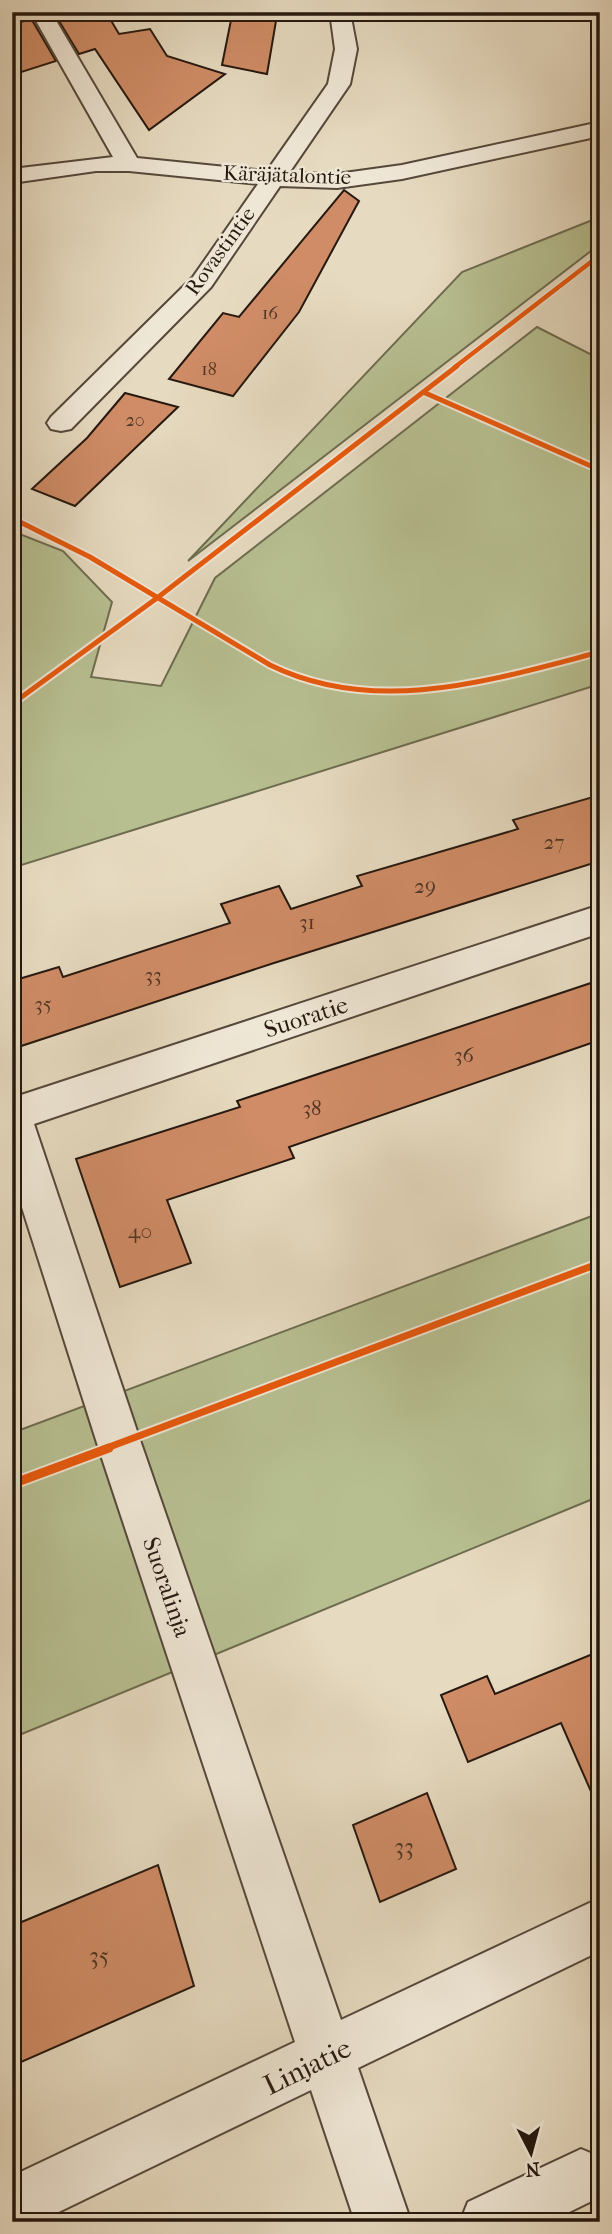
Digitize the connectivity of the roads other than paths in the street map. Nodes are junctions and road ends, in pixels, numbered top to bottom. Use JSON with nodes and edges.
{"nodes":[{"id":1,"x":41,"y":12,"type":"edge"},
{"id":2,"x":341,"y":12,"type":"edge"},
{"id":3,"x":600,"y":130,"type":"edge"},
{"id":4,"x":129,"y":164,"type":"junction"},
{"id":5,"x":12,"y":176,"type":"edge"},
{"id":6,"x":272,"y":179,"type":"junction"},
{"id":7,"x":61,"y":423,"type":"dead end"},
{"id":8,"x":600,"y":919,"type":"edge"},
{"id":9,"x":12,"y":1115,"type":"edge"},
{"id":10,"x":600,"y":1924,"type":"edge"},
{"id":11,"x":326,"y":2057,"type":"junction"},
{"id":12,"x":581,"y":2178,"type":"dead end"},
{"id":13,"x":12,"y":2205,"type":"edge"},
{"id":14,"x":383,"y":2222,"type":"edge"},
{"id":15,"x":488,"y":2222,"type":"edge"}],
"edges":[{"from":1,"to":4,"type":"street"},
{"from":2,"to":6,"type":"street","name":"Rovastintie"},
{"from":3,"to":6,"type":"street","name":"Käräjätalontie"},
{"from":4,"to":5,"type":"street","name":"Käräjätalontie"},
{"from":4,"to":6,"type":"street","name":"Käräjätalontie"},
{"from":6,"to":7,"type":"street","name":"Rovastintie"},
{"from":8,"to":9,"type":"street","name":"Suoratie"},
{"from":9,"to":11,"type":"street","name":"Suoralinja"},
{"from":10,"to":11,"type":"street","name":"Linjatie"},
{"from":11,"to":13,"type":"street","name":"Linjatie"},
{"from":11,"to":14,"type":"street","name":"Suoralinja"},
{"from":12,"to":15,"type":"street"}]}
